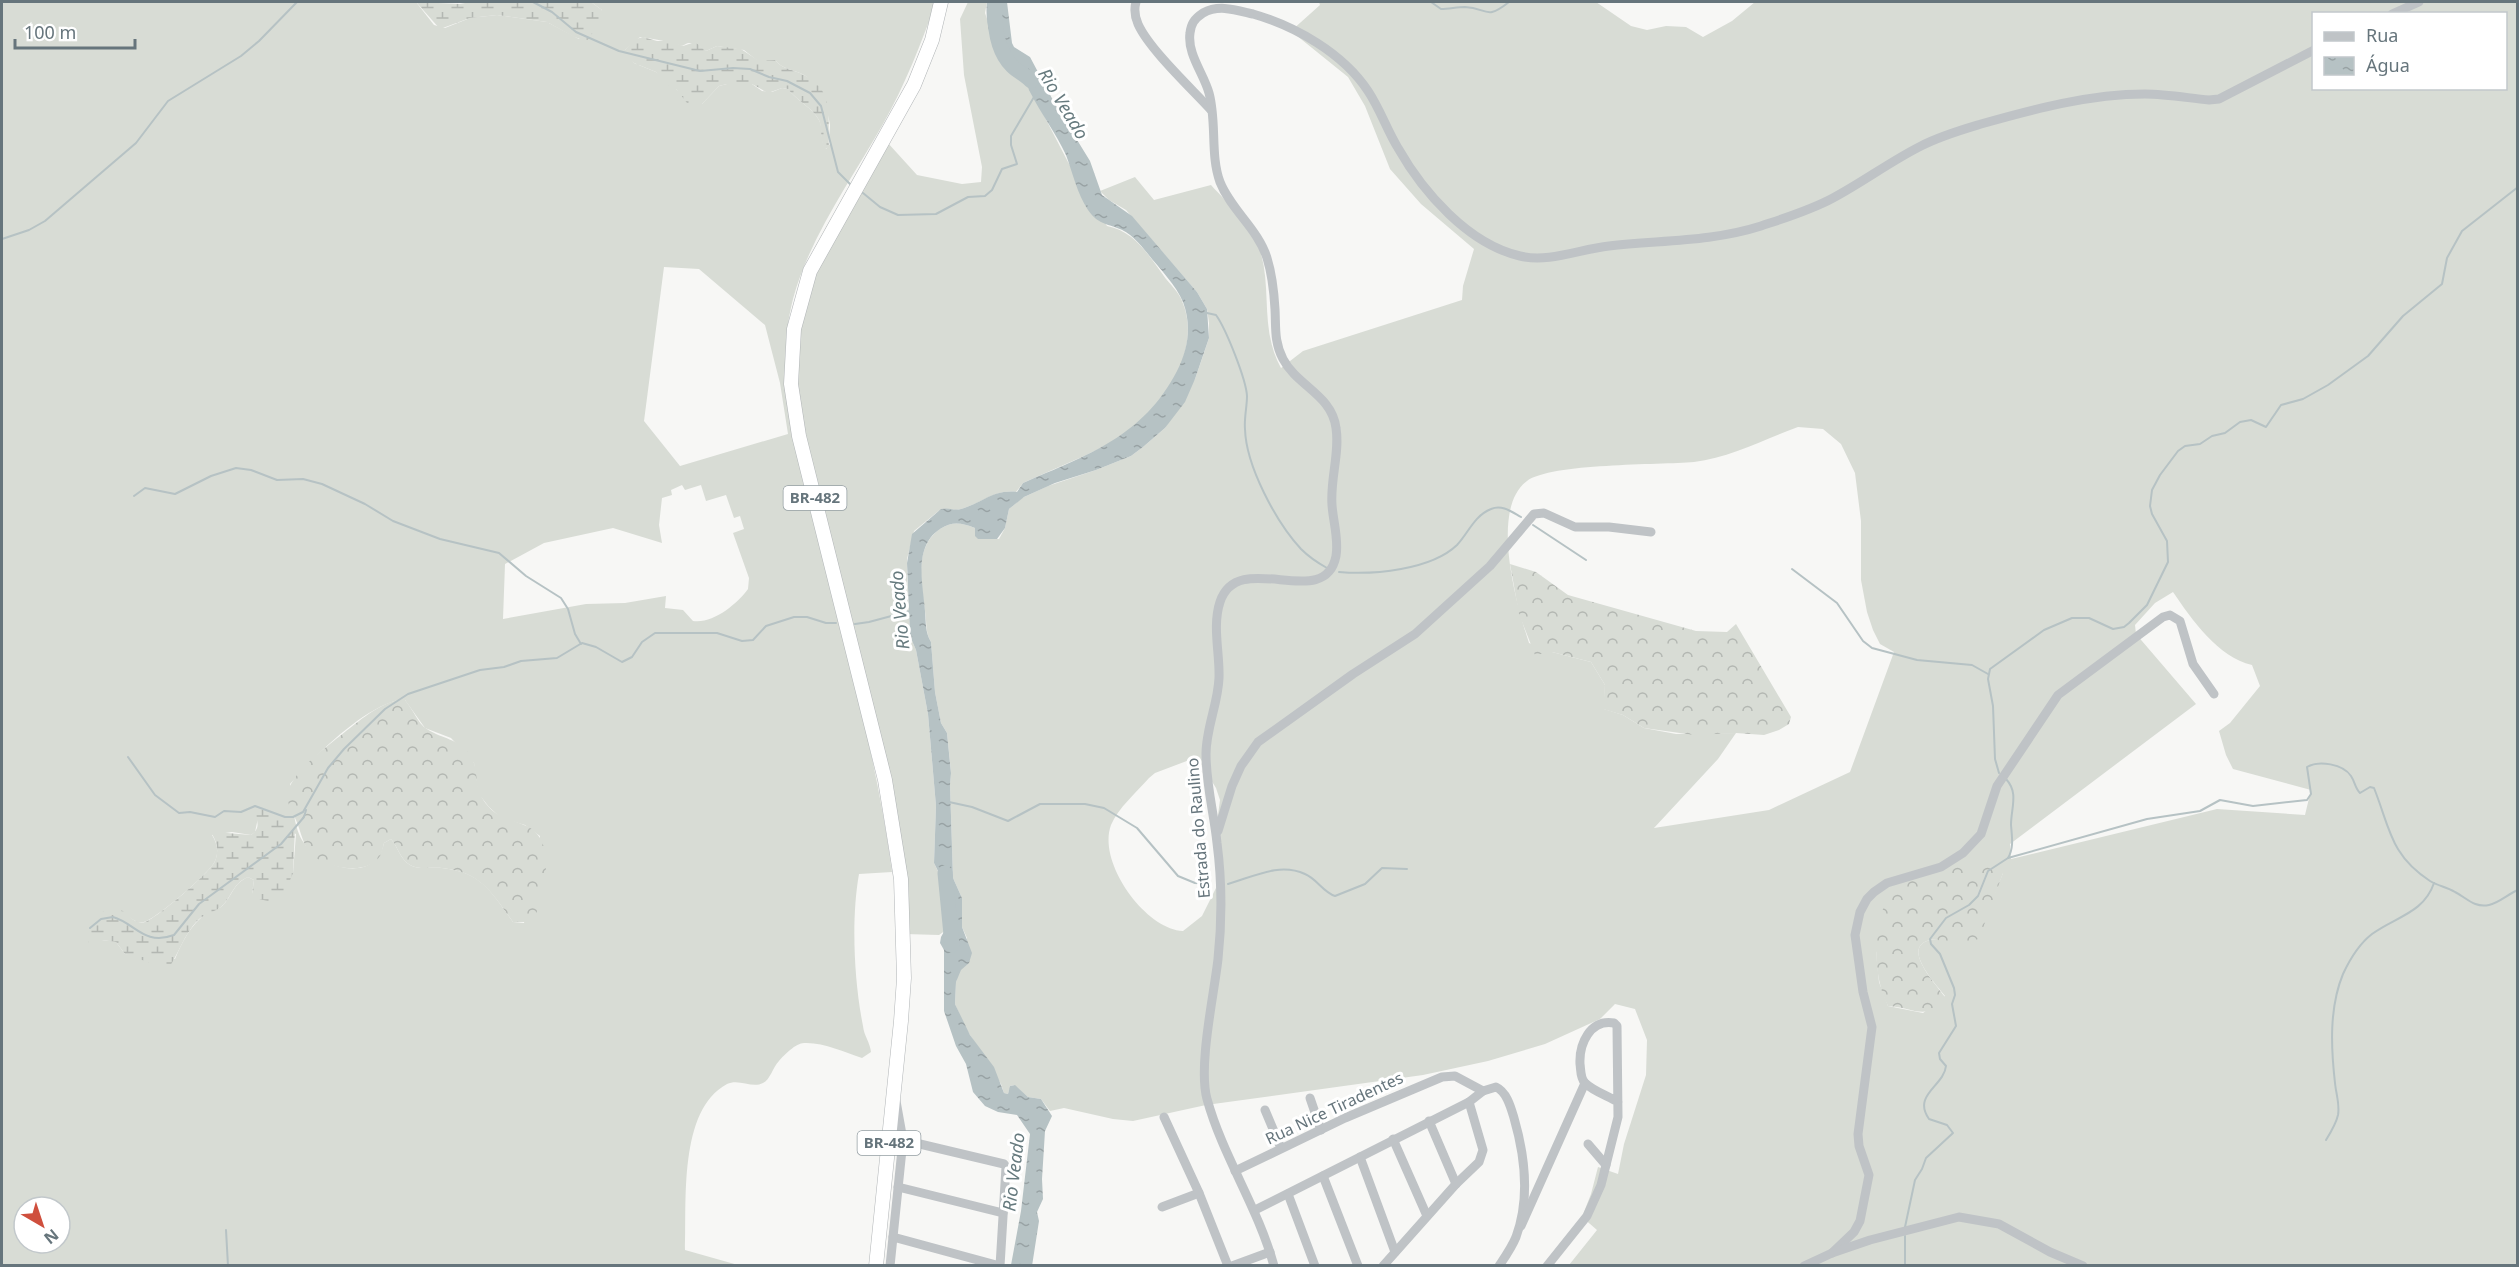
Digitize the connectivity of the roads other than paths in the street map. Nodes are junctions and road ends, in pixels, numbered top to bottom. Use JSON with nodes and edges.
{"nodes":[{"id":1,"x":941,"y":2,"type":"edge"},
{"id":2,"x":1136,"y":2,"type":"edge"},
{"id":3,"x":2419,"y":2,"type":"edge"},
{"id":4,"x":2396,"y":12,"type":"edge"},
{"id":5,"x":2312,"y":51,"type":"edge"},
{"id":6,"x":1212,"y":110,"type":"junction"},
{"id":7,"x":1652,"y":532,"type":"dead end"},
{"id":8,"x":2214,"y":694,"type":"dead end"},
{"id":9,"x":1217,"y":840,"type":"junction"},
{"id":10,"x":1585,"y":1083,"type":"junction"},
{"id":11,"x":1483,"y":1091,"type":"junction"},
{"id":12,"x":894,"y":1095,"type":"junction"},
{"id":13,"x":1310,"y":1098,"type":"dead end"},
{"id":14,"x":1469,"y":1102,"type":"junction"},
{"id":15,"x":1618,"y":1102,"type":"junction"},
{"id":16,"x":1265,"y":1110,"type":"dead end"},
{"id":17,"x":1164,"y":1117,"type":"dead end"},
{"id":18,"x":1429,"y":1121,"type":"junction"},
{"id":19,"x":1321,"y":1130,"type":"junction"},
{"id":20,"x":1393,"y":1139,"type":"junction"},
{"id":21,"x":903,"y":1140,"type":"junction"},
{"id":22,"x":1588,"y":1144,"type":"dead end"},
{"id":23,"x":1281,"y":1148,"type":"junction"},
{"id":24,"x":1360,"y":1157,"type":"junction"},
{"id":25,"x":1606,"y":1165,"type":"junction"},
{"id":26,"x":1235,"y":1171,"type":"junction"},
{"id":27,"x":1323,"y":1176,"type":"junction"},
{"id":28,"x":1456,"y":1184,"type":"junction"},
{"id":29,"x":898,"y":1187,"type":"junction"},
{"id":30,"x":1199,"y":1193,"type":"junction"},
{"id":31,"x":1288,"y":1194,"type":"junction"},
{"id":32,"x":1162,"y":1207,"type":"dead end"},
{"id":33,"x":1255,"y":1210,"type":"junction"},
{"id":34,"x":1003,"y":1214,"type":"junction"},
{"id":35,"x":1427,"y":1216,"type":"junction"},
{"id":36,"x":1516,"y":1236,"type":"junction"},
{"id":37,"x":893,"y":1237,"type":"junction"},
{"id":38,"x":1395,"y":1251,"type":"junction"},
{"id":39,"x":1270,"y":1252,"type":"junction"},
{"id":40,"x":1832,"y":1253,"type":"junction"},
{"id":41,"x":876,"y":1266,"type":"edge"},
{"id":42,"x":890,"y":1266,"type":"edge"},
{"id":43,"x":1000,"y":1266,"type":"edge"},
{"id":44,"x":1230,"y":1266,"type":"edge"},
{"id":45,"x":1274,"y":1266,"type":"edge"},
{"id":46,"x":1315,"y":1266,"type":"edge"},
{"id":47,"x":1358,"y":1266,"type":"edge"},
{"id":48,"x":1383,"y":1266,"type":"edge"},
{"id":49,"x":1499,"y":1266,"type":"edge"},
{"id":50,"x":1547,"y":1266,"type":"edge"},
{"id":51,"x":1804,"y":1266,"type":"edge"},
{"id":52,"x":2083,"y":1266,"type":"edge"}],
"edges":[{"from":1,"to":12,"type":"highway","number":"BR-482"},
{"from":2,"to":6,"type":"street"},
{"from":3,"to":4,"type":"street"},
{"from":5,"to":6,"type":"street","name":"Estrada do Raulino"},
{"from":6,"to":9,"type":"street","name":"Estrada do Raulino"},
{"from":7,"to":9,"type":"street"},
{"from":8,"to":40,"type":"street"},
{"from":9,"to":26,"type":"street","name":"Estrada do Raulino"},
{"from":10,"to":15,"type":"street"},
{"from":10,"to":15,"type":"street"},
{"from":10,"to":36,"type":"street"},
{"from":11,"to":14,"type":"street"},
{"from":11,"to":19,"type":"street","name":"Rua Nice Tiradentes"},
{"from":11,"to":36,"type":"street"},
{"from":12,"to":21,"type":"street"},
{"from":12,"to":41,"type":"highway","number":"BR-482"},
{"from":13,"to":19,"type":"street"},
{"from":14,"to":18,"type":"street"},
{"from":14,"to":28,"type":"street"},
{"from":15,"to":25,"type":"street"},
{"from":16,"to":23,"type":"street"},
{"from":17,"to":30,"type":"street"},
{"from":18,"to":20,"type":"street"},
{"from":18,"to":28,"type":"street"},
{"from":19,"to":23,"type":"street","name":"Rua Nice Tiradentes"},
{"from":20,"to":24,"type":"street"},
{"from":20,"to":35,"type":"street"},
{"from":21,"to":29,"type":"street"},
{"from":21,"to":34,"type":"street"},
{"from":22,"to":25,"type":"street"},
{"from":23,"to":26,"type":"street","name":"Rua Nice Tiradentes"},
{"from":24,"to":27,"type":"street"},
{"from":24,"to":38,"type":"street"},
{"from":25,"to":50,"type":"street"},
{"from":26,"to":33,"type":"street"},
{"from":27,"to":31,"type":"street"},
{"from":27,"to":47,"type":"street"},
{"from":28,"to":35,"type":"street"},
{"from":29,"to":34,"type":"street"},
{"from":29,"to":37,"type":"street"},
{"from":30,"to":32,"type":"street"},
{"from":30,"to":44,"type":"street"},
{"from":31,"to":33,"type":"street"},
{"from":31,"to":46,"type":"street"},
{"from":33,"to":39,"type":"street"},
{"from":34,"to":43,"type":"street"},
{"from":35,"to":38,"type":"street"},
{"from":36,"to":49,"type":"street"},
{"from":37,"to":42,"type":"street"},
{"from":37,"to":43,"type":"street"},
{"from":38,"to":48,"type":"street"},
{"from":39,"to":44,"type":"street"},
{"from":39,"to":45,"type":"street"},
{"from":40,"to":51,"type":"street"},
{"from":40,"to":52,"type":"street"}]}
